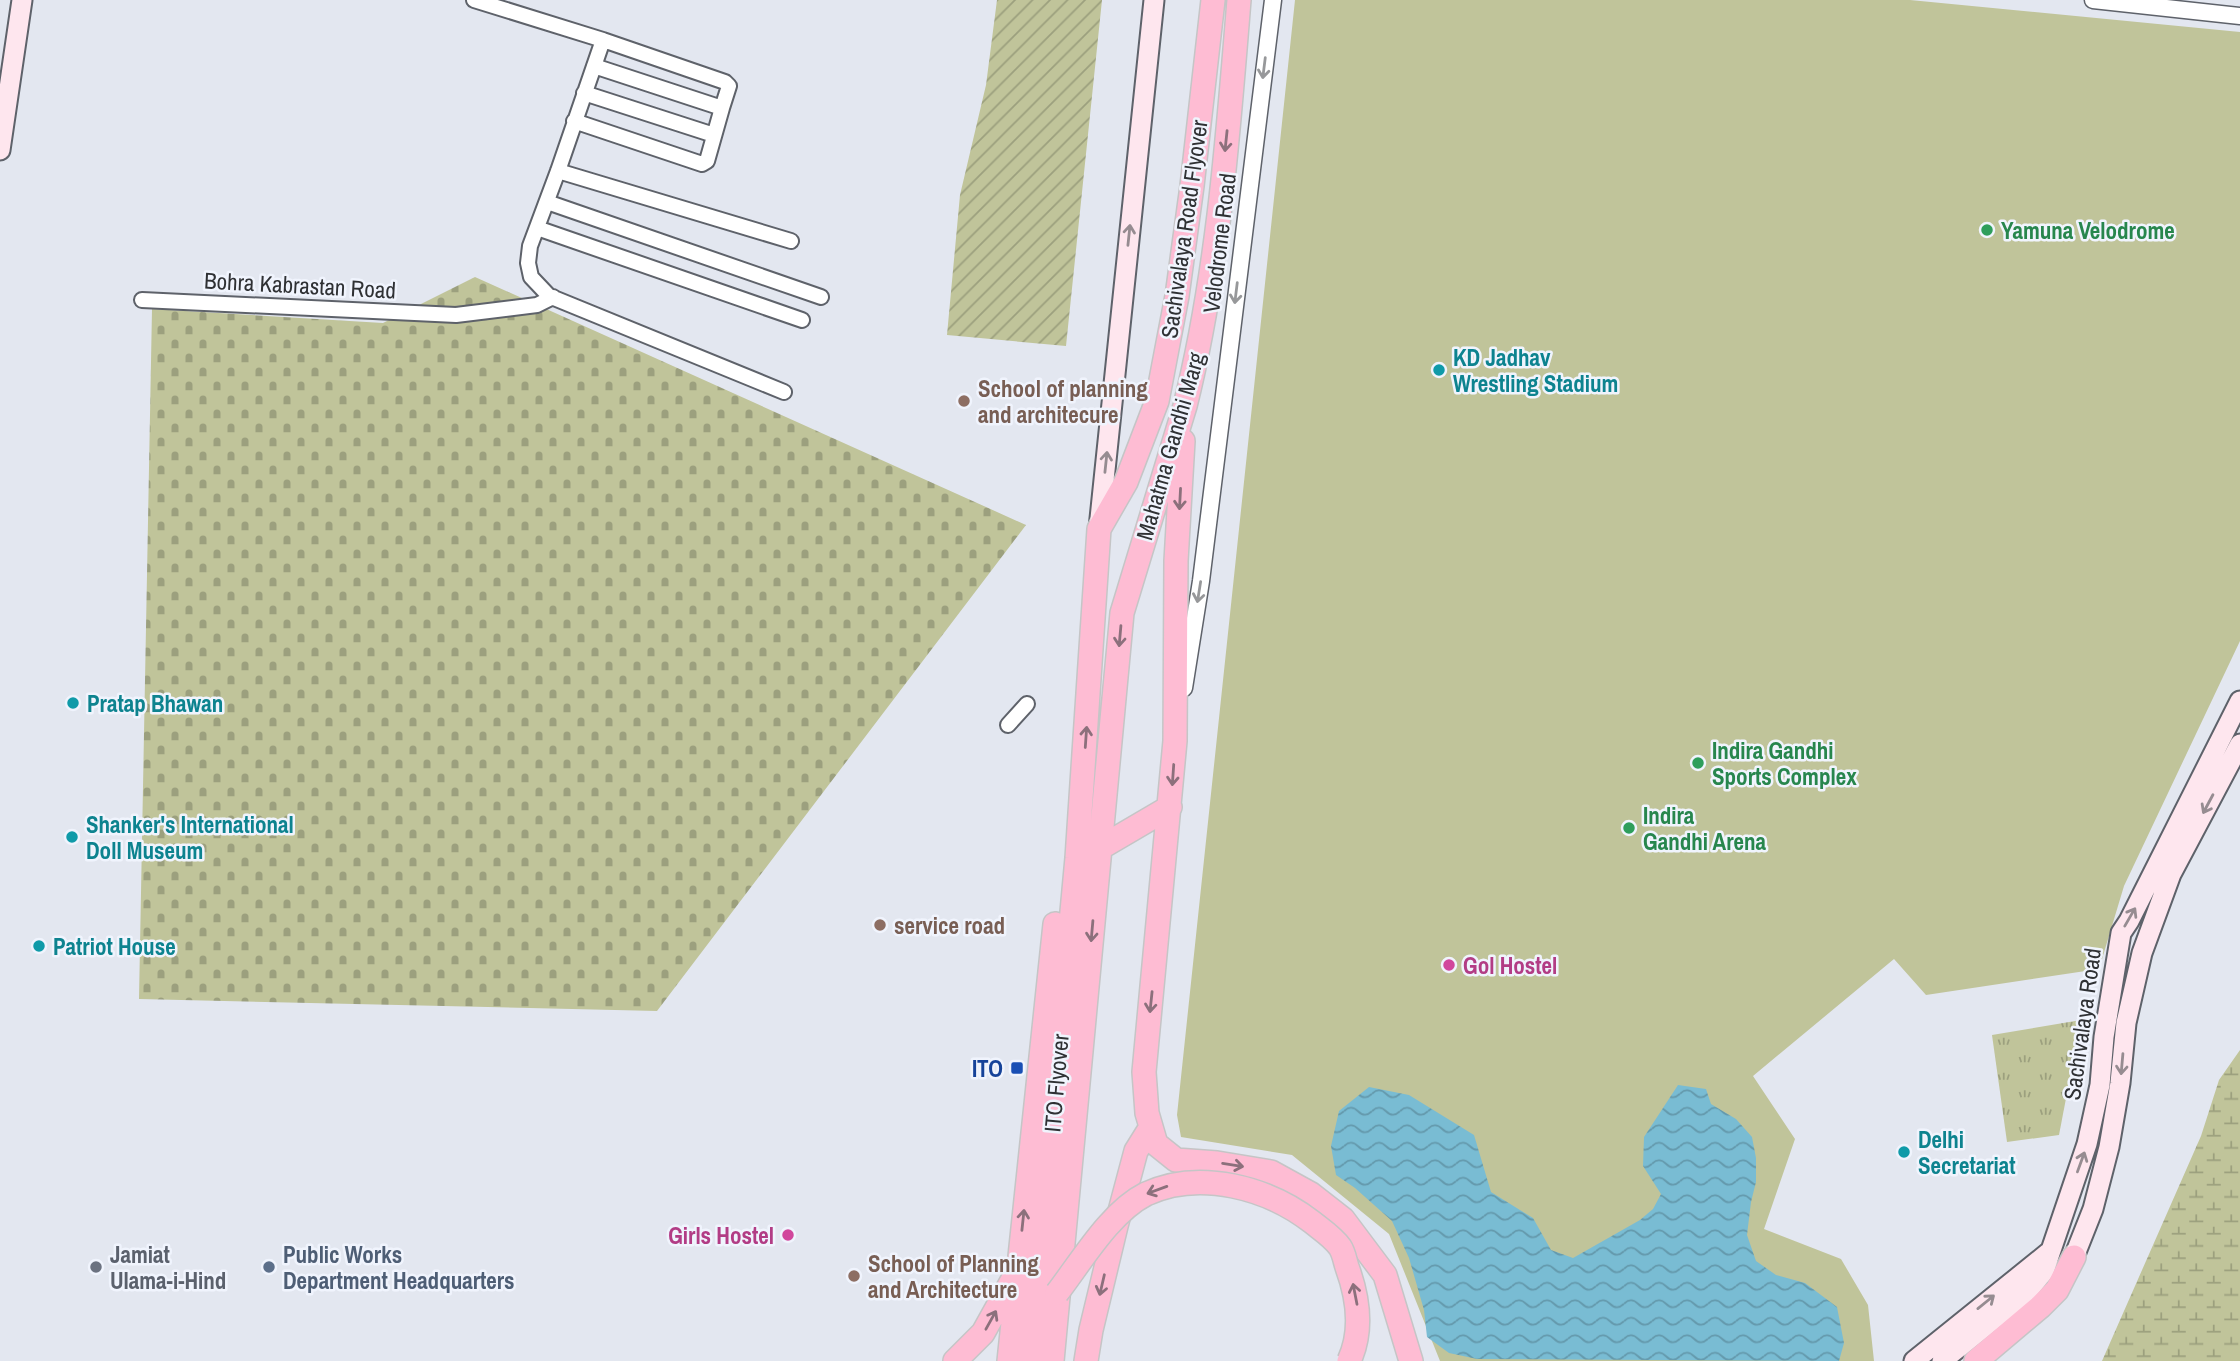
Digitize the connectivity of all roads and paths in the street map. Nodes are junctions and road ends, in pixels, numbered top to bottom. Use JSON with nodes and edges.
{"nodes":[{"id":1,"x":22,"y":0,"type":"edge"},
{"id":2,"x":474,"y":0,"type":"edge"},
{"id":3,"x":1154,"y":0,"type":"edge"},
{"id":4,"x":1213,"y":0,"type":"edge"},
{"id":5,"x":1239,"y":0,"type":"edge"},
{"id":6,"x":1273,"y":0,"type":"edge"},
{"id":7,"x":2093,"y":0,"type":"edge"},
{"id":8,"x":2240,"y":16,"type":"edge"},
{"id":9,"x":603,"y":40,"type":"junction"},
{"id":10,"x":594,"y":66,"type":"junction"},
{"id":11,"x":584,"y":93,"type":"junction"},
{"id":12,"x":722,"y":108,"type":"junction"},
{"id":13,"x":574,"y":121,"type":"junction"},
{"id":14,"x":714,"y":135,"type":"junction"},
{"id":15,"x":0,"y":150,"type":"edge"},
{"id":16,"x":558,"y":171,"type":"junction"},
{"id":17,"x":547,"y":202,"type":"junction"},
{"id":18,"x":537,"y":228,"type":"junction"},
{"id":19,"x":791,"y":241,"type":"dead end"},
{"id":20,"x":553,"y":297,"type":"junction"},
{"id":21,"x":821,"y":297,"type":"dead end"},
{"id":22,"x":142,"y":300,"type":"dead end"},
{"id":23,"x":802,"y":320,"type":"dead end"},
{"id":24,"x":784,"y":392,"type":"dead end"},
{"id":25,"x":1185,"y":406,"type":"junction"},
{"id":26,"x":1099,"y":529,"type":"junction"},
{"id":27,"x":2240,"y":701,"type":"edge"},
{"id":28,"x":1027,"y":704,"type":"dead end"},
{"id":29,"x":1008,"y":725,"type":"dead end"},
{"id":30,"x":1175,"y":741,"type":"junction"},
{"id":31,"x":2240,"y":744,"type":"edge"},
{"id":32,"x":1081,"y":805,"type":"junction"},
{"id":33,"x":1170,"y":807,"type":"junction"},
{"id":34,"x":1091,"y":857,"type":"junction"},
{"id":35,"x":2118,"y":944,"type":"junction"},
{"id":36,"x":2142,"y":953,"type":"junction"},
{"id":37,"x":2117,"y":1022,"type":"junction"},
{"id":38,"x":1151,"y":1127,"type":"junction"},
{"id":39,"x":2067,"y":1200,"type":"junction"},
{"id":40,"x":2093,"y":1209,"type":"junction"},
{"id":41,"x":2063,"y":1254,"type":"junction"},
{"id":42,"x":1018,"y":1271,"type":"junction"},
{"id":43,"x":1058,"y":1293,"type":"junction"},
{"id":44,"x":1964,"y":1351,"type":"edge"},
{"id":45,"x":955,"y":1361,"type":"edge"},
{"id":46,"x":1009,"y":1361,"type":"edge"},
{"id":47,"x":1030,"y":1361,"type":"edge"},
{"id":48,"x":1052,"y":1361,"type":"edge"},
{"id":49,"x":1086,"y":1361,"type":"edge"},
{"id":50,"x":1349,"y":1361,"type":"edge"},
{"id":51,"x":1411,"y":1361,"type":"edge"},
{"id":52,"x":1914,"y":1361,"type":"edge"},
{"id":53,"x":1942,"y":1361,"type":"edge"}],
"edges":[{"from":1,"to":15,"type":"main road"},
{"from":2,"to":9,"type":"street"},
{"from":26,"to":3,"type":"main road","name":"Mahatma Gandhi Marg","one_way":true},
{"from":4,"to":26,"type":"highway","name":"Sachivalaya Road Flyover"},
{"from":5,"to":25,"type":"highway","name":"Mahatma Gandhi Marg","one_way":true},
{"from":6,"to":30,"type":"street","name":"Velodrome Road","one_way":true},
{"from":7,"to":8,"type":"street"},
{"from":9,"to":10,"type":"street"},
{"from":9,"to":12,"type":"street"},
{"from":10,"to":11,"type":"street"},
{"from":10,"to":12,"type":"street"},
{"from":11,"to":13,"type":"street"},
{"from":11,"to":14,"type":"street"},
{"from":12,"to":14,"type":"street"},
{"from":13,"to":14,"type":"street"},
{"from":13,"to":16,"type":"street"},
{"from":16,"to":17,"type":"street"},
{"from":16,"to":19,"type":"street"},
{"from":17,"to":18,"type":"street"},
{"from":17,"to":21,"type":"street"},
{"from":18,"to":20,"type":"street"},
{"from":18,"to":23,"type":"street"},
{"from":20,"to":22,"type":"street","name":"Bohra Kabrastan Road"},
{"from":20,"to":24,"type":"street"},
{"from":25,"to":30,"type":"highway","one_way":true},
{"from":25,"to":34,"type":"highway","name":"Mahatma Gandhi Marg","one_way":true},
{"from":32,"to":26,"type":"highway","name":"Mahatma Gandhi Marg","one_way":true},
{"from":35,"to":27,"type":"main road","name":"Sachivalaya Road","one_way":true},
{"from":28,"to":29,"type":"street"},
{"from":30,"to":33,"type":"highway","one_way":true},
{"from":31,"to":36,"type":"main road","name":"Sachivalaya Road","one_way":true},
{"from":32,"to":34,"type":"highway","name":"ITO Flyover"},
{"from":42,"to":32,"type":"highway","one_way":true},
{"from":33,"to":34,"type":"highway"},
{"from":33,"to":38,"type":"highway","one_way":true},
{"from":34,"to":43,"type":"highway","name":"ITO Flyover","one_way":true},
{"from":34,"to":47,"type":"highway","name":"ITO Flyover"},
{"from":35,"to":36,"type":"main road"},
{"from":35,"to":37,"type":"main road","name":"Sachivalaya Road"},
{"from":36,"to":37,"type":"main road","name":"Sachivalaya Road"},
{"from":39,"to":37,"type":"main road","name":"Sachivalaya Road","one_way":true},
{"from":37,"to":40,"type":"main road","name":"Sachivalaya Road","one_way":true},
{"from":38,"to":49,"type":"highway","one_way":true},
{"from":38,"to":51,"type":"highway","one_way":true},
{"from":39,"to":40,"type":"main road"},
{"from":39,"to":41,"type":"main road","name":"Sachivalaya Road"},
{"from":40,"to":41,"type":"main road","name":"Sachivalaya Road"},
{"from":44,"to":41,"type":"main road","one_way":true},
{"from":41,"to":44,"type":"highway"},
{"from":45,"to":42,"type":"highway","one_way":true},
{"from":42,"to":46,"type":"highway"},
{"from":43,"to":48,"type":"highway","name":"ITO Flyover"},
{"from":50,"to":43,"type":"highway","one_way":true,"bridge":true},
{"from":44,"to":52,"type":"main road"},
{"from":44,"to":53,"type":"main road"}]}
